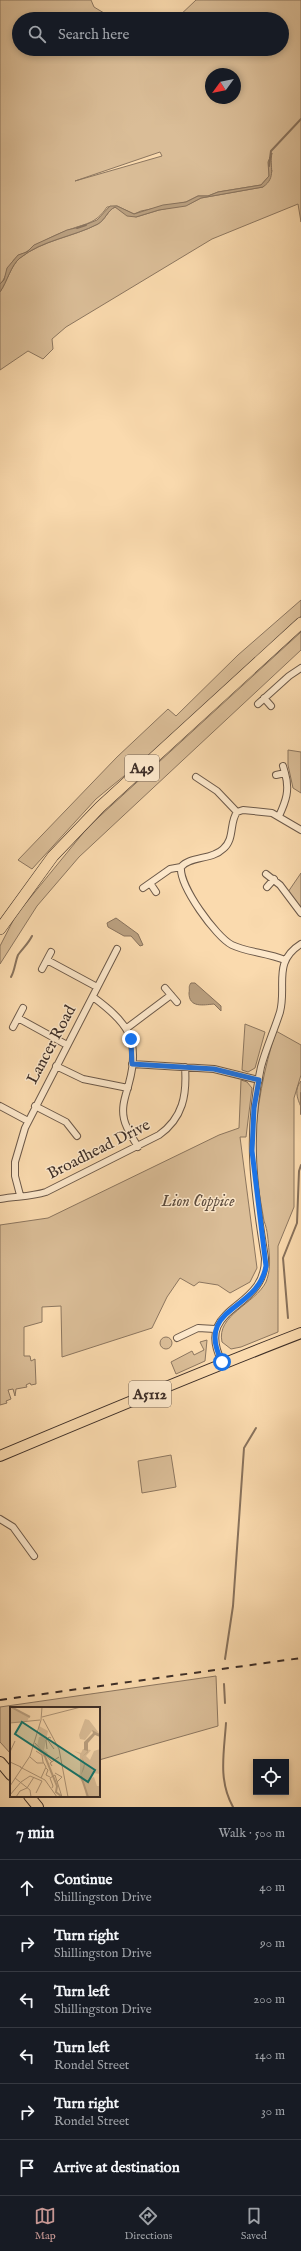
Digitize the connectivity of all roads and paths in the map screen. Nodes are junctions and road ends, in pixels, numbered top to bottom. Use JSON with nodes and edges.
{"nodes":[{"id":1,"x":301,"y":623,"type":"edge"},
{"id":2,"x":301,"y":668,"type":"edge"},
{"id":3,"x":264,"y":698,"type":"junction"},
{"id":4,"x":258,"y":704,"type":"dead end"},
{"id":5,"x":270,"y":706,"type":"dead end"},
{"id":6,"x":283,"y":766,"type":"dead end"},
{"id":7,"x":285,"y":773,"type":"junction"},
{"id":8,"x":276,"y":775,"type":"dead end"},
{"id":9,"x":196,"y":777,"type":"dead end"},
{"id":10,"x":237,"y":812,"type":"junction"},
{"id":11,"x":279,"y":816,"type":"junction"},
{"id":12,"x":301,"y":830,"type":"edge"},
{"id":13,"x":181,"y":867,"type":"junction"},
{"id":14,"x":266,"y":874,"type":"dead end"},
{"id":15,"x":274,"y":879,"type":"junction"},
{"id":16,"x":150,"y":883,"type":"junction"},
{"id":17,"x":266,"y":887,"type":"dead end"},
{"id":18,"x":143,"y":888,"type":"dead end"},
{"id":19,"x":156,"y":892,"type":"dead end"},
{"id":20,"x":301,"y":912,"type":"edge"},
{"id":21,"x":0,"y":929,"type":"edge"},
{"id":22,"x":301,"y":944,"type":"edge"},
{"id":23,"x":117,"y":949,"type":"dead end"},
{"id":24,"x":51,"y":952,"type":"dead end"},
{"id":25,"x":47,"y":960,"type":"junction"},
{"id":26,"x":285,"y":960,"type":"junction"},
{"id":27,"x":42,"y":969,"type":"dead end"},
{"id":28,"x":97,"y":987,"type":"junction"},
{"id":29,"x":165,"y":988,"type":"dead end"},
{"id":30,"x":171,"y":995,"type":"junction"},
{"id":31,"x":93,"y":997,"type":"junction"},
{"id":32,"x":177,"y":1002,"type":"dead end"},
{"id":33,"x":23,"y":1008,"type":"dead end"},
{"id":34,"x":18,"y":1018,"type":"junction"},
{"id":35,"x":13,"y":1027,"type":"dead end"},
{"id":36,"x":127,"y":1028,"type":"junction"},
{"id":37,"x":67,"y":1045,"type":"junction"},
{"id":38,"x":132,"y":1064,"type":"junction"},
{"id":39,"x":56,"y":1066,"type":"junction"},
{"id":40,"x":185,"y":1067,"type":"junction"},
{"id":41,"x":259,"y":1080,"type":"junction"},
{"id":42,"x":128,"y":1088,"type":"junction"},
{"id":43,"x":0,"y":1106,"type":"edge"},
{"id":44,"x":35,"y":1106,"type":"junction"},
{"id":45,"x":28,"y":1121,"type":"junction"},
{"id":46,"x":77,"y":1136,"type":"dead end"},
{"id":47,"x":138,"y":1147,"type":"junction"},
{"id":48,"x":20,"y":1195,"type":"junction"},
{"id":49,"x":0,"y":1199,"type":"edge"},
{"id":50,"x":215,"y":1329,"type":"junction"},
{"id":51,"x":171,"y":1333,"type":"dead end"},
{"id":52,"x":301,"y":1333,"type":"edge"},
{"id":53,"x":177,"y":1338,"type":"junction"},
{"id":54,"x":177,"y":1345,"type":"dead end"},
{"id":55,"x":222,"y":1362,"type":"junction"},
{"id":56,"x":0,"y":1456,"type":"edge"},
{"id":57,"x":0,"y":1519,"type":"edge"},
{"id":58,"x":34,"y":1556,"type":"dead end"},
{"id":59,"x":0,"y":1762,"type":"edge"},
{"id":60,"x":10,"y":1774,"type":"edge"},
{"id":61,"x":30,"y":1797,"type":"edge"},
{"id":62,"x":38,"y":1807,"type":"edge"}],
"edges":[{"from":1,"to":21,"type":"highway","number":"A49"},
{"from":2,"to":3,"type":"street"},
{"from":3,"to":4,"type":"street"},
{"from":3,"to":5,"type":"street"},
{"from":6,"to":7,"type":"street"},
{"from":7,"to":8,"type":"street"},
{"from":7,"to":11,"type":"street"},
{"from":9,"to":10,"type":"street"},
{"from":10,"to":11,"type":"street"},
{"from":10,"to":13,"type":"street"},
{"from":11,"to":12,"type":"street"},
{"from":13,"to":16,"type":"street"},
{"from":13,"to":26,"type":"street"},
{"from":14,"to":15,"type":"street"},
{"from":15,"to":17,"type":"street"},
{"from":15,"to":20,"type":"street"},
{"from":16,"to":18,"type":"street"},
{"from":16,"to":19,"type":"street"},
{"from":22,"to":26,"type":"street"},
{"from":23,"to":28,"type":"street","name":"Lancer Road"},
{"from":24,"to":25,"type":"street"},
{"from":25,"to":27,"type":"street"},
{"from":25,"to":28,"type":"street"},
{"from":26,"to":41,"type":"street"},
{"from":28,"to":31,"type":"street","name":"Lancer Road"},
{"from":29,"to":30,"type":"street"},
{"from":30,"to":32,"type":"street"},
{"from":30,"to":36,"type":"street"},
{"from":31,"to":36,"type":"street"},
{"from":31,"to":37,"type":"street","name":"Lancer Road"},
{"from":33,"to":34,"type":"street"},
{"from":34,"to":35,"type":"street"},
{"from":34,"to":37,"type":"street"},
{"from":36,"to":38,"type":"street"},
{"from":37,"to":39,"type":"street","name":"Lancer Road"},
{"from":38,"to":40,"type":"street"},
{"from":38,"to":42,"type":"street"},
{"from":39,"to":42,"type":"street"},
{"from":39,"to":44,"type":"street","name":"Lancer Road"},
{"from":40,"to":41,"type":"street"},
{"from":40,"to":47,"type":"street","name":"Broadhead Drive"},
{"from":41,"to":50,"type":"street"},
{"from":42,"to":47,"type":"street"},
{"from":43,"to":45,"type":"street"},
{"from":44,"to":45,"type":"street","name":"Lancer Road"},
{"from":44,"to":46,"type":"street","name":"Lancer Road"},
{"from":45,"to":48,"type":"street","name":"Lancer Road"},
{"from":47,"to":48,"type":"street","name":"Broadhead Drive"},
{"from":48,"to":49,"type":"street","name":"Broadhead Drive"},
{"from":50,"to":53,"type":"street"},
{"from":50,"to":55,"type":"street"},
{"from":51,"to":53,"type":"street"},
{"from":52,"to":55,"type":"main road","number":"A5112"},
{"from":53,"to":54,"type":"street"},
{"from":55,"to":56,"type":"main road","number":"A5112"},
{"from":57,"to":58,"type":"street"},
{"from":59,"to":60,"type":"main road"},
{"from":61,"to":62,"type":"main road"}]}
